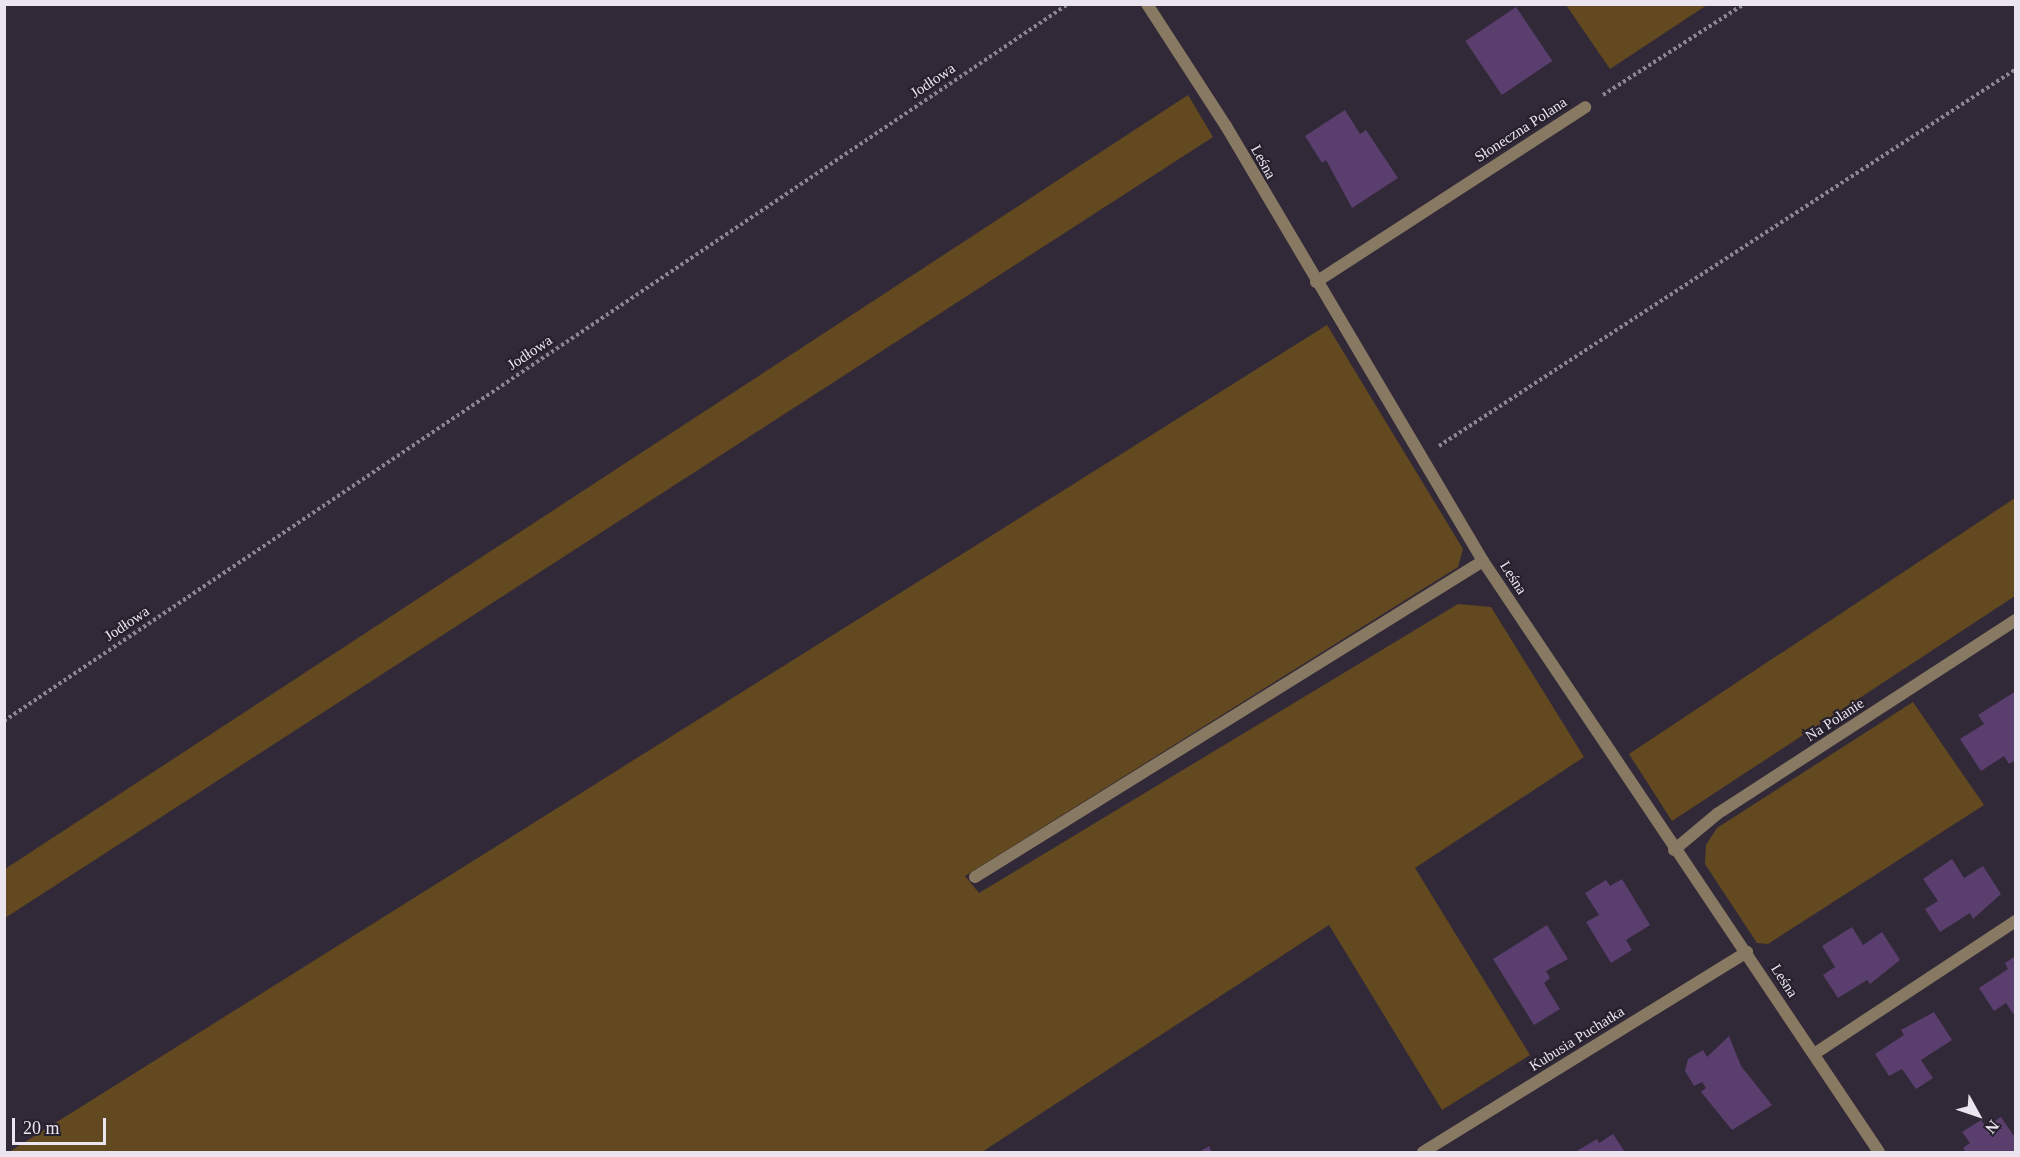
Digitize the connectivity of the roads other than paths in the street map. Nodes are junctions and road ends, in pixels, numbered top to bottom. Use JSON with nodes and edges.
{"nodes":[{"id":1,"x":1147,"y":4,"type":"edge"},
{"id":2,"x":1585,"y":107,"type":"road end"},
{"id":3,"x":1316,"y":282,"type":"junction"},
{"id":4,"x":1483,"y":561,"type":"junction"},
{"id":5,"x":2016,"y":620,"type":"edge"},
{"id":6,"x":1674,"y":850,"type":"junction"},
{"id":7,"x":975,"y":877,"type":"dead end"},
{"id":8,"x":2016,"y":921,"type":"edge"},
{"id":9,"x":1747,"y":952,"type":"junction"},
{"id":10,"x":1814,"y":1054,"type":"junction"},
{"id":11,"x":1423,"y":1152,"type":"edge"},
{"id":12,"x":1879,"y":1152,"type":"edge"}],
"edges":[{"from":1,"to":3,"type":"street","name":"Leśna"},
{"from":2,"to":3,"type":"street","name":"Słoneczna Polana"},
{"from":3,"to":4,"type":"street","name":"Leśna"},
{"from":4,"to":6,"type":"street","name":"Leśna"},
{"from":4,"to":7,"type":"street"},
{"from":5,"to":6,"type":"street","name":"Na Polanie"},
{"from":6,"to":9,"type":"street","name":"Leśna"},
{"from":8,"to":10,"type":"street"},
{"from":9,"to":10,"type":"street","name":"Leśna"},
{"from":9,"to":11,"type":"street","name":"Kubusia Puchatka"},
{"from":10,"to":12,"type":"street","name":"Leśna"}]}
